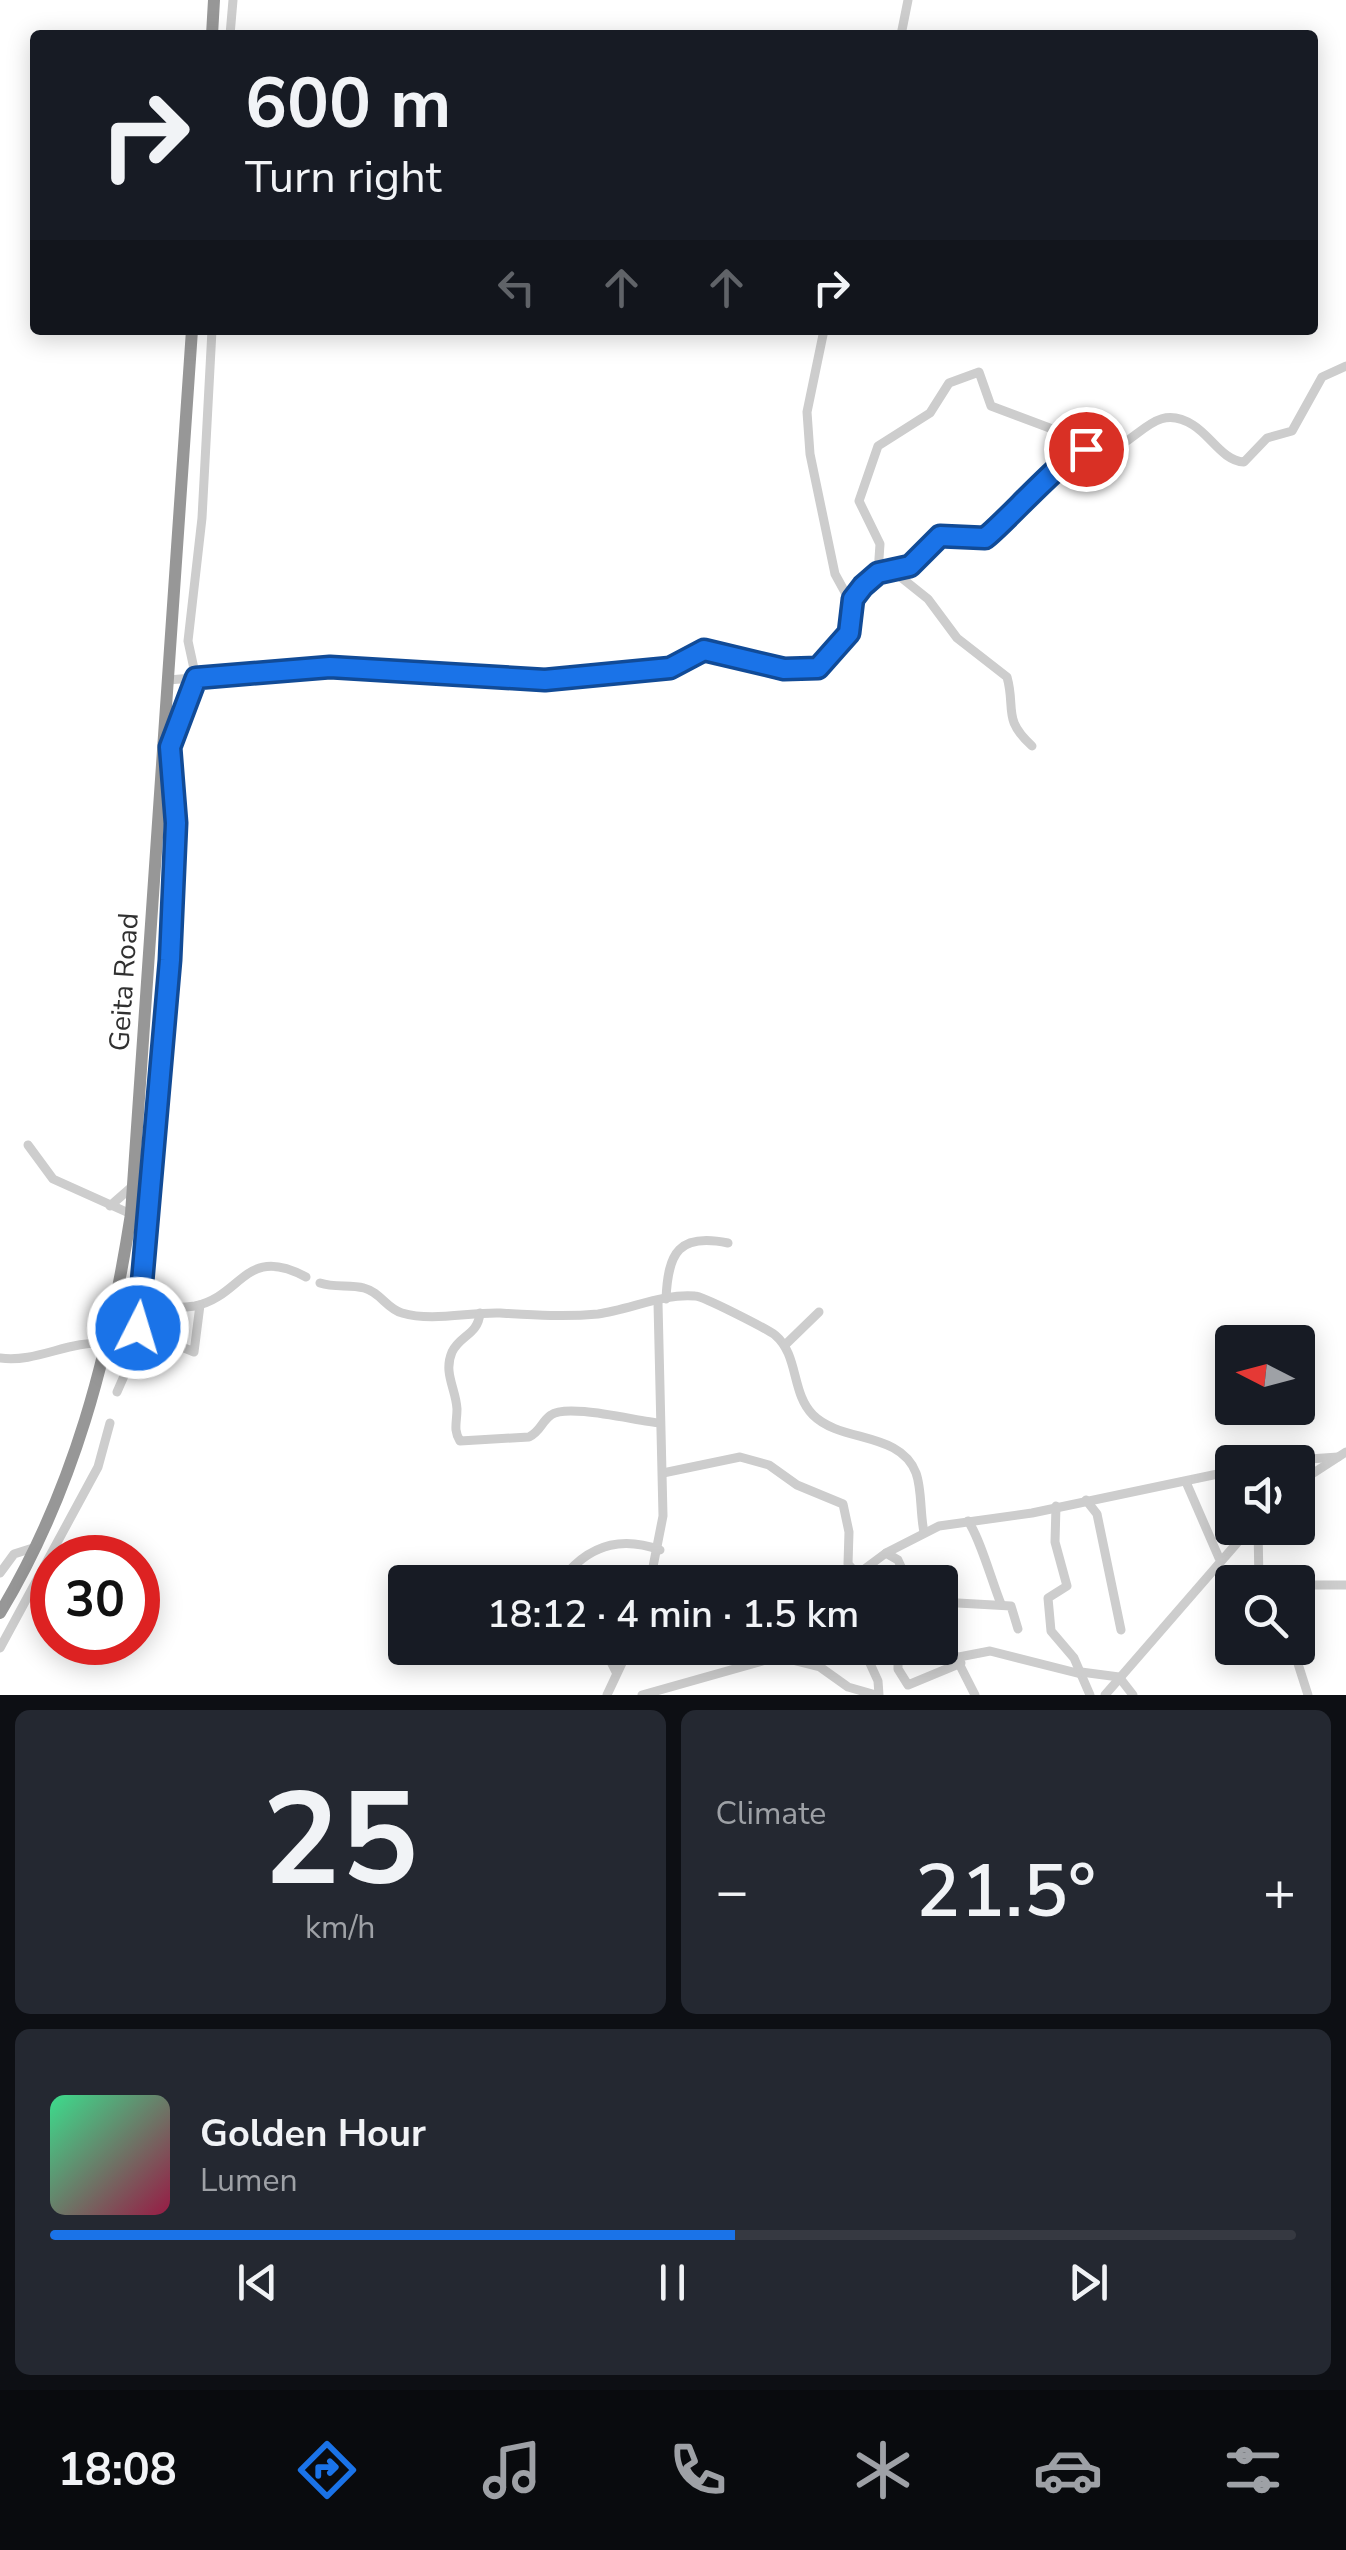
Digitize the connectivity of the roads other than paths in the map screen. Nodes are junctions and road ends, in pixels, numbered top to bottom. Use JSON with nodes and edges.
{"nodes":[{"id":1,"x":214,"y":0,"type":"edge"},
{"id":2,"x":233,"y":0,"type":"edge"},
{"id":3,"x":908,"y":0,"type":"edge"},
{"id":4,"x":212,"y":30,"type":"edge"},
{"id":5,"x":230,"y":30,"type":"edge"},
{"id":6,"x":902,"y":30,"type":"edge"},
{"id":7,"x":192,"y":335,"type":"edge"},
{"id":8,"x":212,"y":335,"type":"edge"},
{"id":9,"x":823,"y":335,"type":"edge"},
{"id":10,"x":1346,"y":366,"type":"edge"},
{"id":11,"x":1086,"y":449,"type":"junction"},
{"id":12,"x":892,"y":571,"type":"junction"},
{"id":13,"x":878,"y":573,"type":"junction"},
{"id":14,"x":852,"y":605,"type":"junction"},
{"id":15,"x":196,"y":678,"type":"junction"},
{"id":16,"x":168,"y":680,"type":"junction"},
{"id":17,"x":1032,"y":746,"type":"dead end"},
{"id":18,"x":28,"y":1145,"type":"dead end"},
{"id":19,"x":134,"y":1185,"type":"junction"},
{"id":20,"x":110,"y":1206,"type":"junction"},
{"id":21,"x":131,"y":1214,"type":"junction"},
{"id":22,"x":728,"y":1242,"type":"dead end"},
{"id":23,"x":306,"y":1277,"type":"dead end"},
{"id":24,"x":320,"y":1283,"type":"dead end"},
{"id":25,"x":662,"y":1301,"type":"junction"},
{"id":26,"x":118,"y":1303,"type":"junction"},
{"id":27,"x":141,"y":1304,"type":"junction"},
{"id":28,"x":200,"y":1305,"type":"junction"},
{"id":29,"x":820,"y":1312,"type":"dead end"},
{"id":30,"x":480,"y":1314,"type":"junction"},
{"id":31,"x":138,"y":1328,"type":"junction"},
{"id":32,"x":108,"y":1344,"type":"junction"},
{"id":33,"x":784,"y":1344,"type":"junction"},
{"id":34,"x":0,"y":1358,"type":"edge"},
{"id":35,"x":117,"y":1392,"type":"dead end"},
{"id":36,"x":110,"y":1422,"type":"dead end"},
{"id":37,"x":660,"y":1423,"type":"junction"},
{"id":38,"x":1342,"y":1454,"type":"edge"},
{"id":39,"x":1315,"y":1457,"type":"edge"},
{"id":40,"x":1315,"y":1472,"type":"edge"},
{"id":41,"x":663,"y":1473,"type":"junction"},
{"id":42,"x":1215,"y":1475,"type":"edge"},
{"id":43,"x":1186,"y":1482,"type":"junction"},
{"id":44,"x":1086,"y":1500,"type":"junction"},
{"id":45,"x":1056,"y":1506,"type":"junction"},
{"id":46,"x":968,"y":1521,"type":"junction"},
{"id":47,"x":924,"y":1532,"type":"junction"},
{"id":48,"x":41,"y":1535,"type":"edge"},
{"id":49,"x":1232,"y":1545,"type":"edge"},
{"id":50,"x":30,"y":1549,"type":"edge"},
{"id":51,"x":660,"y":1550,"type":"junction"},
{"id":52,"x":886,"y":1553,"type":"junction"},
{"id":53,"x":30,"y":1558,"type":"edge"},
{"id":54,"x":1219,"y":1558,"type":"junction"},
{"id":55,"x":575,"y":1565,"type":"edge"},
{"id":56,"x":655,"y":1565,"type":"edge"},
{"id":57,"x":849,"y":1565,"type":"edge"},
{"id":58,"x":870,"y":1565,"type":"edge"},
{"id":59,"x":900,"y":1565,"type":"edge"},
{"id":60,"x":0,"y":1573,"type":"edge"},
{"id":61,"x":1315,"y":1584,"type":"edge"},
{"id":62,"x":1346,"y":1584,"type":"edge"},
{"id":63,"x":958,"y":1603,"type":"edge"},
{"id":64,"x":1001,"y":1604,"type":"junction"},
{"id":65,"x":0,"y":1613,"type":"edge"},
{"id":66,"x":1018,"y":1630,"type":"dead end"},
{"id":67,"x":1121,"y":1630,"type":"dead end"},
{"id":68,"x":0,"y":1648,"type":"edge"},
{"id":69,"x":958,"y":1657,"type":"edge"},
{"id":70,"x":960,"y":1660,"type":"junction"},
{"id":71,"x":612,"y":1665,"type":"edge"},
{"id":72,"x":620,"y":1665,"type":"edge"},
{"id":73,"x":745,"y":1665,"type":"edge"},
{"id":74,"x":812,"y":1665,"type":"edge"},
{"id":75,"x":871,"y":1665,"type":"edge"},
{"id":76,"x":898,"y":1665,"type":"edge"},
{"id":77,"x":1298,"y":1665,"type":"edge"},
{"id":78,"x":616,"y":1672,"type":"junction"},
{"id":79,"x":1081,"y":1673,"type":"junction"},
{"id":80,"x":1119,"y":1677,"type":"junction"},
{"id":81,"x":908,"y":1685,"type":"junction"},
{"id":82,"x":607,"y":1695,"type":"edge"},
{"id":83,"x":642,"y":1695,"type":"edge"},
{"id":84,"x":877,"y":1695,"type":"edge"},
{"id":85,"x":900,"y":1695,"type":"edge"},
{"id":86,"x":975,"y":1695,"type":"edge"},
{"id":87,"x":1090,"y":1695,"type":"edge"},
{"id":88,"x":1105,"y":1695,"type":"edge"},
{"id":89,"x":1132,"y":1695,"type":"edge"},
{"id":90,"x":1308,"y":1695,"type":"edge"}],
"edges":[{"from":1,"to":4,"type":"highway"},
{"from":2,"to":5,"type":"street"},
{"from":3,"to":6,"type":"street"},
{"from":7,"to":16,"type":"highway","name":"Geita Road"},
{"from":8,"to":15,"type":"street"},
{"from":9,"to":14,"type":"street"},
{"from":10,"to":11,"type":"street"},
{"from":11,"to":12,"type":"street"},
{"from":11,"to":13,"type":"street"},
{"from":12,"to":13,"type":"street"},
{"from":12,"to":17,"type":"street"},
{"from":13,"to":14,"type":"street"},
{"from":14,"to":15,"type":"street"},
{"from":15,"to":16,"type":"street"},
{"from":15,"to":27,"type":"street"},
{"from":16,"to":19,"type":"highway","name":"Geita Road"},
{"from":18,"to":20,"type":"street"},
{"from":19,"to":20,"type":"street"},
{"from":19,"to":21,"type":"highway","name":"Geita Road"},
{"from":20,"to":21,"type":"street"},
{"from":21,"to":26,"type":"highway","name":"Geita Road"},
{"from":22,"to":25,"type":"street"},
{"from":23,"to":28,"type":"street"},
{"from":24,"to":30,"type":"street"},
{"from":25,"to":30,"type":"street"},
{"from":25,"to":33,"type":"street"},
{"from":25,"to":37,"type":"street"},
{"from":26,"to":27,"type":"street"},
{"from":26,"to":32,"type":"highway","name":"Geita Road"},
{"from":27,"to":28,"type":"street"},
{"from":27,"to":31,"type":"street"},
{"from":28,"to":31,"type":"street"},
{"from":29,"to":33,"type":"street"},
{"from":30,"to":37,"type":"street"},
{"from":31,"to":35,"type":"street"},
{"from":32,"to":34,"type":"street"},
{"from":32,"to":48,"type":"highway","name":"Geita Road"},
{"from":33,"to":47,"type":"street"},
{"from":36,"to":68,"type":"street"},
{"from":37,"to":41,"type":"street"},
{"from":38,"to":39,"type":"street"},
{"from":38,"to":40,"type":"street"},
{"from":41,"to":51,"type":"street"},
{"from":41,"to":57,"type":"street"},
{"from":42,"to":43,"type":"street"},
{"from":43,"to":44,"type":"street"},
{"from":43,"to":54,"type":"street"},
{"from":44,"to":45,"type":"street"},
{"from":44,"to":67,"type":"street"},
{"from":45,"to":46,"type":"street"},
{"from":45,"to":79,"type":"street"},
{"from":46,"to":47,"type":"street"},
{"from":46,"to":64,"type":"street"},
{"from":47,"to":52,"type":"street"},
{"from":49,"to":54,"type":"street"},
{"from":50,"to":60,"type":"street"},
{"from":51,"to":55,"type":"street"},
{"from":51,"to":56,"type":"street"},
{"from":52,"to":58,"type":"street"},
{"from":52,"to":59,"type":"street"},
{"from":53,"to":65,"type":"highway","name":"Geita Road"},
{"from":54,"to":80,"type":"street"},
{"from":61,"to":62,"type":"street"},
{"from":63,"to":64,"type":"street"},
{"from":64,"to":66,"type":"street"},
{"from":69,"to":70,"type":"street"},
{"from":70,"to":79,"type":"street"},
{"from":70,"to":81,"type":"street"},
{"from":70,"to":86,"type":"street"},
{"from":71,"to":78,"type":"street"},
{"from":72,"to":78,"type":"street"},
{"from":73,"to":83,"type":"street"},
{"from":74,"to":84,"type":"street"},
{"from":75,"to":84,"type":"street"},
{"from":76,"to":81,"type":"street"},
{"from":77,"to":90,"type":"street"},
{"from":78,"to":82,"type":"street"},
{"from":79,"to":80,"type":"street"},
{"from":79,"to":87,"type":"street"},
{"from":80,"to":88,"type":"street"},
{"from":80,"to":89,"type":"street"},
{"from":81,"to":85,"type":"street"}]}
